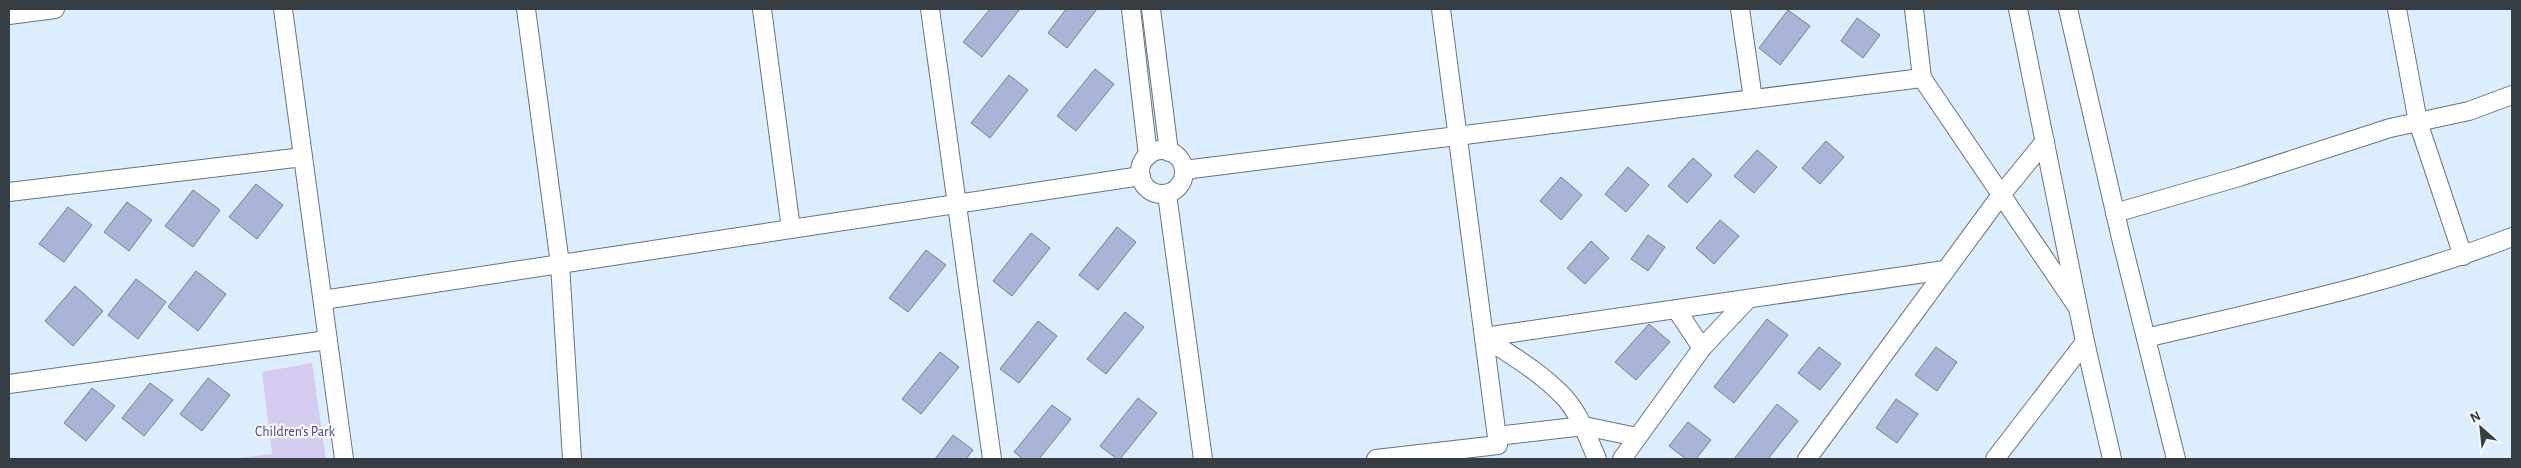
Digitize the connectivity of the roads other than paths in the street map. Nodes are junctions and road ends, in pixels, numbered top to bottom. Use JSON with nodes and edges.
{"nodes":[{"id":1,"x":55,"y":9,"type":"edge"},
{"id":2,"x":283,"y":9,"type":"edge"},
{"id":3,"x":526,"y":9,"type":"edge"},
{"id":4,"x":762,"y":9,"type":"edge"},
{"id":5,"x":930,"y":9,"type":"edge"},
{"id":6,"x":1131,"y":9,"type":"edge"},
{"id":7,"x":1151,"y":9,"type":"edge"},
{"id":8,"x":1441,"y":9,"type":"edge"},
{"id":9,"x":1740,"y":9,"type":"edge"},
{"id":10,"x":1914,"y":9,"type":"edge"},
{"id":11,"x":2018,"y":9,"type":"edge"},
{"id":12,"x":2068,"y":9,"type":"edge"},
{"id":13,"x":2396,"y":9,"type":"edge"},
{"id":14,"x":9,"y":15,"type":"edge"},
{"id":15,"x":1922,"y":78,"type":"junction"},
{"id":16,"x":2512,"y":94,"type":"edge"},
{"id":17,"x":1753,"y":99,"type":"junction"},
{"id":18,"x":2418,"y":122,"type":"junction"},
{"id":19,"x":1457,"y":136,"type":"junction"},
{"id":20,"x":2044,"y":141,"type":"junction"},
{"id":21,"x":1170,"y":152,"type":"junction"},
{"id":22,"x":1148,"y":156,"type":"junction"},
{"id":23,"x":304,"y":157,"type":"junction"},
{"id":24,"x":1184,"y":170,"type":"junction"},
{"id":25,"x":1141,"y":176,"type":"junction"},
{"id":26,"x":9,"y":192,"type":"edge"},
{"id":27,"x":1167,"y":194,"type":"junction"},
{"id":28,"x":2001,"y":195,"type":"junction"},
{"id":29,"x":958,"y":204,"type":"junction"},
{"id":30,"x":2115,"y":213,"type":"junction"},
{"id":31,"x":792,"y":229,"type":"junction"},
{"id":32,"x":2512,"y":237,"type":"edge"},
{"id":33,"x":2463,"y":256,"type":"junction"},
{"id":34,"x":560,"y":264,"type":"junction"},
{"id":35,"x":1945,"y":270,"type":"junction"},
{"id":36,"x":1748,"y":299,"type":"junction"},
{"id":37,"x":323,"y":300,"type":"junction"},
{"id":38,"x":2078,"y":308,"type":"junction"},
{"id":39,"x":1676,"y":310,"type":"junction"},
{"id":40,"x":1484,"y":337,"type":"junction"},
{"id":41,"x":2146,"y":338,"type":"junction"},
{"id":42,"x":328,"y":340,"type":"junction"},
{"id":43,"x":2085,"y":342,"type":"junction"},
{"id":44,"x":1702,"y":348,"type":"junction"},
{"id":45,"x":9,"y":384,"type":"edge"},
{"id":46,"x":1584,"y":426,"type":"junction"},
{"id":47,"x":1637,"y":437,"type":"junction"},
{"id":48,"x":1498,"y":447,"type":"edge"},
{"id":49,"x":344,"y":459,"type":"edge"},
{"id":50,"x":572,"y":459,"type":"edge"},
{"id":51,"x":992,"y":459,"type":"edge"},
{"id":52,"x":1203,"y":459,"type":"edge"},
{"id":53,"x":1376,"y":459,"type":"edge"},
{"id":54,"x":1597,"y":459,"type":"edge"},
{"id":55,"x":1622,"y":459,"type":"edge"},
{"id":56,"x":1807,"y":459,"type":"edge"},
{"id":57,"x":1994,"y":459,"type":"edge"},
{"id":58,"x":2112,"y":459,"type":"edge"},
{"id":59,"x":2176,"y":459,"type":"edge"}],
"edges":[{"from":1,"to":14,"type":"street"},
{"from":2,"to":23,"type":"street"},
{"from":3,"to":34,"type":"street"},
{"from":4,"to":31,"type":"street"},
{"from":5,"to":29,"type":"street"},
{"from":6,"to":22,"type":"street"},
{"from":7,"to":21,"type":"street"},
{"from":8,"to":19,"type":"street"},
{"from":9,"to":17,"type":"street"},
{"from":10,"to":15,"type":"street"},
{"from":11,"to":20,"type":"street"},
{"from":12,"to":30,"type":"street"},
{"from":13,"to":18,"type":"street"},
{"from":15,"to":17,"type":"street"},
{"from":15,"to":28,"type":"street"},
{"from":16,"to":18,"type":"street"},
{"from":17,"to":19,"type":"street"},
{"from":18,"to":30,"type":"street"},
{"from":18,"to":33,"type":"street"},
{"from":19,"to":24,"type":"street"},
{"from":19,"to":40,"type":"street"},
{"from":20,"to":28,"type":"street"},
{"from":20,"to":38,"type":"street"},
{"from":21,"to":22,"type":"street"},
{"from":21,"to":24,"type":"street"},
{"from":22,"to":25,"type":"street"},
{"from":23,"to":26,"type":"street"},
{"from":23,"to":37,"type":"street"},
{"from":24,"to":27,"type":"street"},
{"from":25,"to":27,"type":"street"},
{"from":25,"to":29,"type":"street"},
{"from":27,"to":52,"type":"street"},
{"from":28,"to":35,"type":"street"},
{"from":28,"to":38,"type":"street"},
{"from":29,"to":31,"type":"street"},
{"from":29,"to":51,"type":"street"},
{"from":30,"to":41,"type":"street"},
{"from":31,"to":34,"type":"street"},
{"from":32,"to":33,"type":"street"},
{"from":33,"to":41,"type":"street"},
{"from":34,"to":37,"type":"street"},
{"from":34,"to":50,"type":"street"},
{"from":35,"to":36,"type":"street"},
{"from":35,"to":56,"type":"street"},
{"from":36,"to":39,"type":"street"},
{"from":36,"to":44,"type":"street"},
{"from":37,"to":42,"type":"street"},
{"from":38,"to":43,"type":"street"},
{"from":39,"to":40,"type":"street"},
{"from":39,"to":44,"type":"street"},
{"from":40,"to":46,"type":"street"},
{"from":40,"to":48,"type":"street"},
{"from":41,"to":59,"type":"street"},
{"from":42,"to":45,"type":"street"},
{"from":42,"to":49,"type":"street"},
{"from":43,"to":57,"type":"street"},
{"from":43,"to":58,"type":"street"},
{"from":44,"to":47,"type":"street"},
{"from":46,"to":47,"type":"street"},
{"from":46,"to":48,"type":"street"},
{"from":46,"to":54,"type":"street"},
{"from":47,"to":55,"type":"street"},
{"from":48,"to":53,"type":"street"}]}
